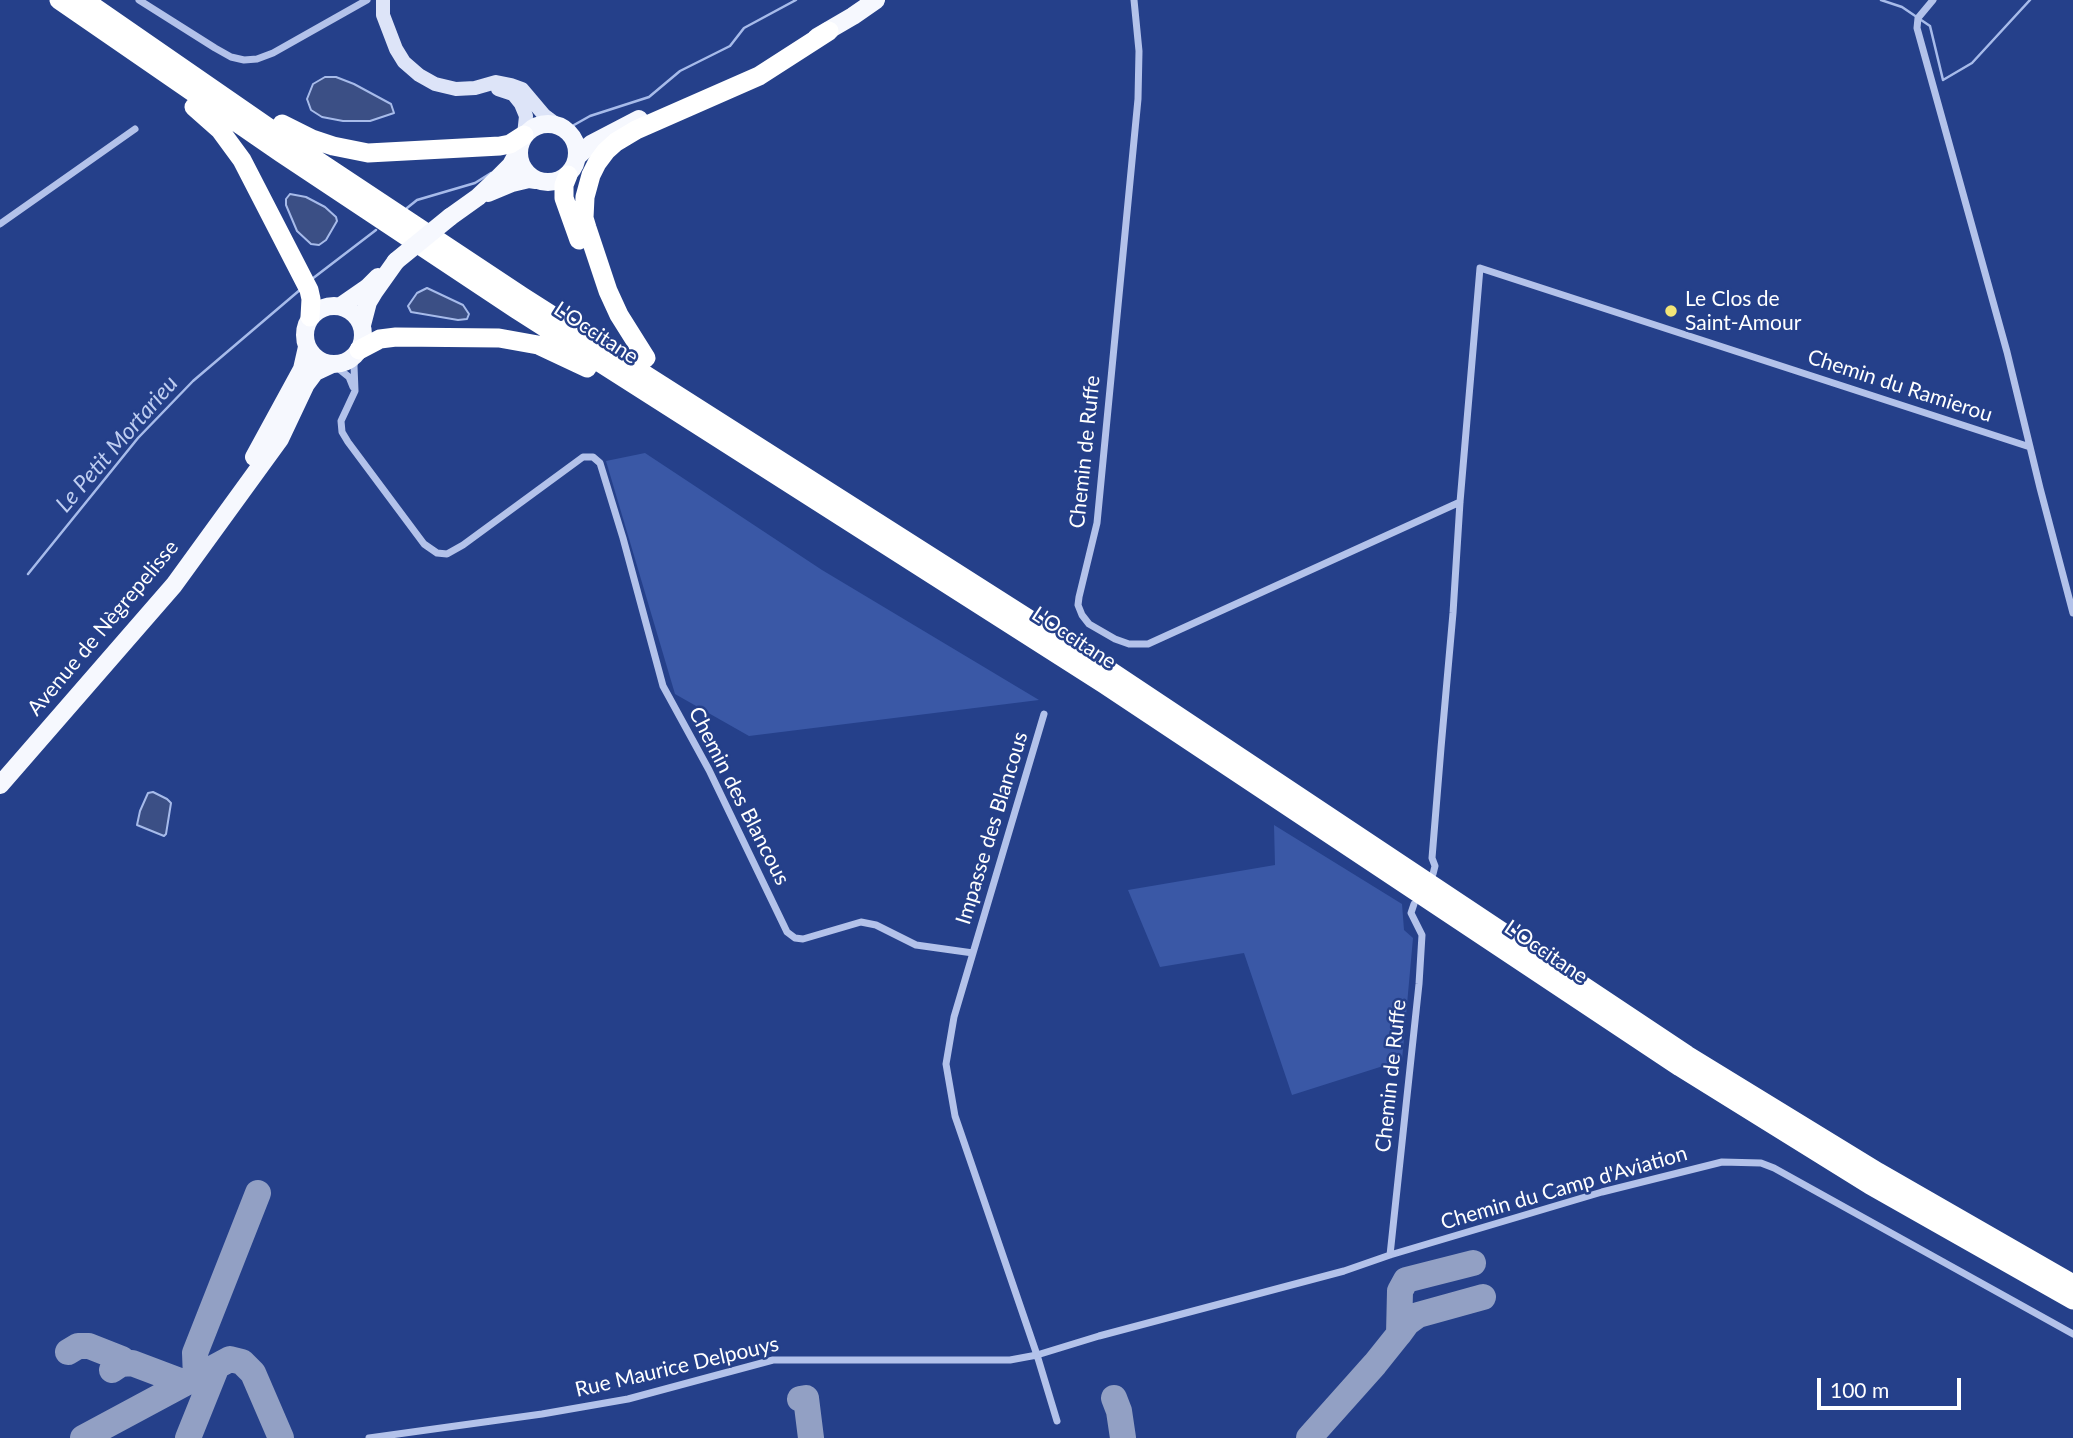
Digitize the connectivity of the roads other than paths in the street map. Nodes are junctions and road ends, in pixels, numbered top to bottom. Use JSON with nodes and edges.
{"nodes":[{"id":1,"x":58,"y":0,"type":"edge"},
{"id":2,"x":84,"y":0,"type":"edge"},
{"id":3,"x":139,"y":0,"type":"edge"},
{"id":4,"x":367,"y":0,"type":"edge"},
{"id":5,"x":383,"y":0,"type":"edge"},
{"id":6,"x":876,"y":0,"type":"edge"},
{"id":7,"x":1134,"y":0,"type":"edge"},
{"id":8,"x":1933,"y":0,"type":"edge"},
{"id":9,"x":829,"y":31,"type":"junction"},
{"id":10,"x":134,"y":35,"type":"junction"},
{"id":11,"x":483,"y":87,"type":"junction"},
{"id":12,"x":643,"y":117,"type":"junction"},
{"id":13,"x":560,"y":127,"type":"junction"},
{"id":14,"x":135,"y":129,"type":"dead end"},
{"id":15,"x":521,"y":143,"type":"junction"},
{"id":16,"x":573,"y":166,"type":"junction"},
{"id":17,"x":536,"y":180,"type":"junction"},
{"id":18,"x":478,"y":197,"type":"junction"},
{"id":19,"x":0,"y":224,"type":"edge"},
{"id":20,"x":396,"y":261,"type":"junction"},
{"id":21,"x":341,"y":306,"type":"junction"},
{"id":22,"x":310,"y":317,"type":"junction"},
{"id":23,"x":362,"y":325,"type":"junction"},
{"id":24,"x":307,"y":347,"type":"junction"},
{"id":25,"x":358,"y":352,"type":"junction"},
{"id":26,"x":646,"y":358,"type":"junction"},
{"id":27,"x":332,"y":364,"type":"junction"},
{"id":28,"x":355,"y":391,"type":"junction"},
{"id":29,"x":2030,"y":447,"type":"junction"},
{"id":30,"x":776,"y":475,"type":"junction"},
{"id":31,"x":813,"y":480,"type":"junction"},
{"id":32,"x":1460,"y":502,"type":"junction"},
{"id":33,"x":230,"y":504,"type":"junction"},
{"id":34,"x":2073,"y":612,"type":"edge"},
{"id":35,"x":1044,"y":714,"type":"dead end"},
{"id":36,"x":2,"y":784,"type":"edge"},
{"id":37,"x":1433,"y":874,"type":"dead end"},
{"id":38,"x":1414,"y":904,"type":"dead end"},
{"id":39,"x":973,"y":953,"type":"junction"},
{"id":40,"x":1390,"y":1255,"type":"junction"},
{"id":41,"x":2073,"y":1284,"type":"edge"},
{"id":42,"x":2073,"y":1300,"type":"edge"},
{"id":43,"x":2073,"y":1334,"type":"edge"},
{"id":44,"x":1037,"y":1355,"type":"junction"},
{"id":45,"x":1057,"y":1421,"type":"dead end"},
{"id":46,"x":369,"y":1438,"type":"edge"}],
"edges":[{"from":1,"to":22,"type":"highway"},
{"from":1,"to":30,"type":"highway","name":"L'Occitane"},
{"from":2,"to":10,"type":"highway","name":"L'Occitane"},
{"from":3,"to":4,"type":"street"},
{"from":5,"to":11,"type":"main road"},
{"from":6,"to":9,"type":"main road"},
{"from":7,"to":32,"type":"street","name":"Chemin de Ruffe"},
{"from":8,"to":29,"type":"street","name":"Chemin du Ramierou"},
{"from":9,"to":12,"type":"main road"},
{"from":9,"to":26,"type":"highway"},
{"from":10,"to":15,"type":"highway"},
{"from":10,"to":31,"type":"highway","name":"L'Occitane"},
{"from":11,"to":13,"type":"main road"},
{"from":11,"to":15,"type":"main road"},
{"from":12,"to":13,"type":"main road"},
{"from":12,"to":16,"type":"main road"},
{"from":13,"to":15,"type":"main road"},
{"from":13,"to":16,"type":"main road"},
{"from":14,"to":19,"type":"street"},
{"from":15,"to":17,"type":"main road"},
{"from":15,"to":18,"type":"main road"},
{"from":16,"to":17,"type":"main road"},
{"from":16,"to":26,"type":"highway"},
{"from":17,"to":18,"type":"main road"},
{"from":18,"to":20,"type":"main road","bridge":true},
{"from":20,"to":21,"type":"main road"},
{"from":20,"to":23,"type":"main road"},
{"from":21,"to":22,"type":"main road"},
{"from":21,"to":23,"type":"main road"},
{"from":22,"to":24,"type":"main road"},
{"from":23,"to":25,"type":"main road"},
{"from":24,"to":27,"type":"main road"},
{"from":24,"to":33,"type":"main road","name":"Avenue de Nègrepelisse"},
{"from":25,"to":27,"type":"main road"},
{"from":25,"to":28,"type":"street","name":"Chemin des Blancous"},
{"from":25,"to":30,"type":"highway"},
{"from":26,"to":31,"type":"highway"},
{"from":27,"to":28,"type":"street"},
{"from":27,"to":33,"type":"main road","name":"Avenue de Nègrepelisse"},
{"from":28,"to":39,"type":"street","name":"Chemin des Blancous"},
{"from":29,"to":32,"type":"street","name":"Chemin du Ramierou"},
{"from":29,"to":34,"type":"street","name":"Chemin du Ramierou"},
{"from":30,"to":42,"type":"highway","name":"L'Occitane"},
{"from":31,"to":41,"type":"highway","name":"L'Occitane"},
{"from":32,"to":37,"type":"street"},
{"from":33,"to":36,"type":"main road","name":"Avenue de Nègrepelisse"},
{"from":35,"to":39,"type":"street","name":"Impasse des Blancous"},
{"from":38,"to":40,"type":"street","name":"Chemin de Ruffe"},
{"from":39,"to":44,"type":"street"},
{"from":40,"to":43,"type":"street","name":"Chemin du Camp d'Aviation"},
{"from":40,"to":44,"type":"street","name":"Chemin du Camp d'Aviation"},
{"from":44,"to":45,"type":"street"},
{"from":44,"to":46,"type":"street","name":"Rue Maurice Delpouys"}]}
